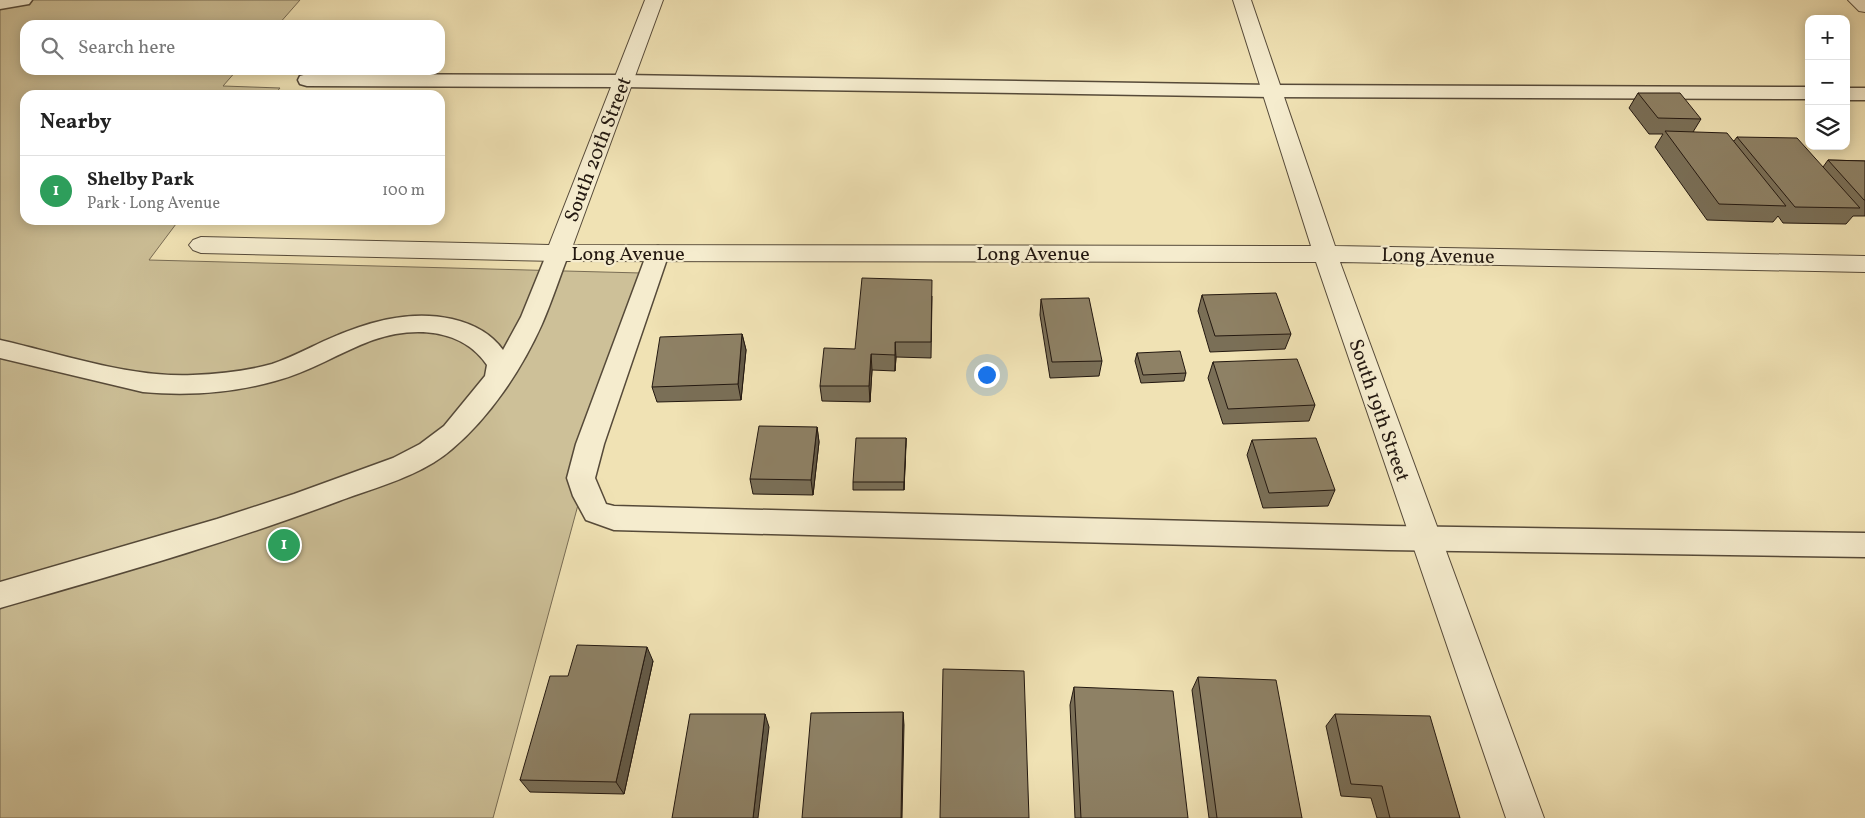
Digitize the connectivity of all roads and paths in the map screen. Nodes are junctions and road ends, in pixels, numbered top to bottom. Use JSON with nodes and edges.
{"nodes":[{"id":1,"x":24,"y":0,"type":"edge"},
{"id":2,"x":654,"y":0,"type":"edge"},
{"id":3,"x":1242,"y":0,"type":"edge"},
{"id":4,"x":1857,"y":0,"type":"edge"},
{"id":5,"x":0,"y":4,"type":"edge"},
{"id":6,"x":1865,"y":7,"type":"edge"},
{"id":7,"x":307,"y":80,"type":"dead end"},
{"id":8,"x":623,"y":81,"type":"junction"},
{"id":9,"x":1273,"y":91,"type":"junction"},
{"id":10,"x":1805,"y":93,"type":"edge"},
{"id":11,"x":1850,"y":94,"type":"edge"},
{"id":12,"x":1865,"y":94,"type":"edge"},
{"id":13,"x":201,"y":245,"type":"dead end"},
{"id":14,"x":558,"y":252,"type":"junction"},
{"id":15,"x":658,"y":253,"type":"junction"},
{"id":16,"x":1325,"y":254,"type":"junction"},
{"id":17,"x":1865,"y":264,"type":"edge"},
{"id":18,"x":0,"y":349,"type":"edge"},
{"id":19,"x":498,"y":377,"type":"junction"},
{"id":20,"x":1426,"y":539,"type":"junction"},
{"id":21,"x":1865,"y":545,"type":"edge"},
{"id":22,"x":0,"y":595,"type":"edge"},
{"id":23,"x":1525,"y":818,"type":"edge"}],
"edges":[{"from":1,"to":5,"type":"lane"},
{"from":2,"to":8,"type":"street","name":"South 20th Street"},
{"from":3,"to":9,"type":"street","name":"South 19th Street"},
{"from":4,"to":6,"type":"street"},
{"from":7,"to":8,"type":"lane"},
{"from":8,"to":9,"type":"lane"},
{"from":8,"to":14,"type":"street","name":"South 20th Street"},
{"from":9,"to":10,"type":"lane"},
{"from":9,"to":16,"type":"street","name":"South 19th Street"},
{"from":11,"to":12,"type":"lane"},
{"from":13,"to":14,"type":"street","name":"Long Avenue"},
{"from":14,"to":15,"type":"street","name":"Long Avenue"},
{"from":14,"to":19,"type":"lane","name":"South 20th Street"},
{"from":15,"to":16,"type":"street","name":"Long Avenue"},
{"from":15,"to":20,"type":"lane"},
{"from":16,"to":17,"type":"street","name":"Long Avenue"},
{"from":16,"to":20,"type":"street","name":"South 19th Street"},
{"from":18,"to":19,"type":"lane"},
{"from":19,"to":22,"type":"lane","name":"South 20th Street"},
{"from":20,"to":21,"type":"lane"},
{"from":20,"to":23,"type":"street","name":"South 19th Street"}]}
